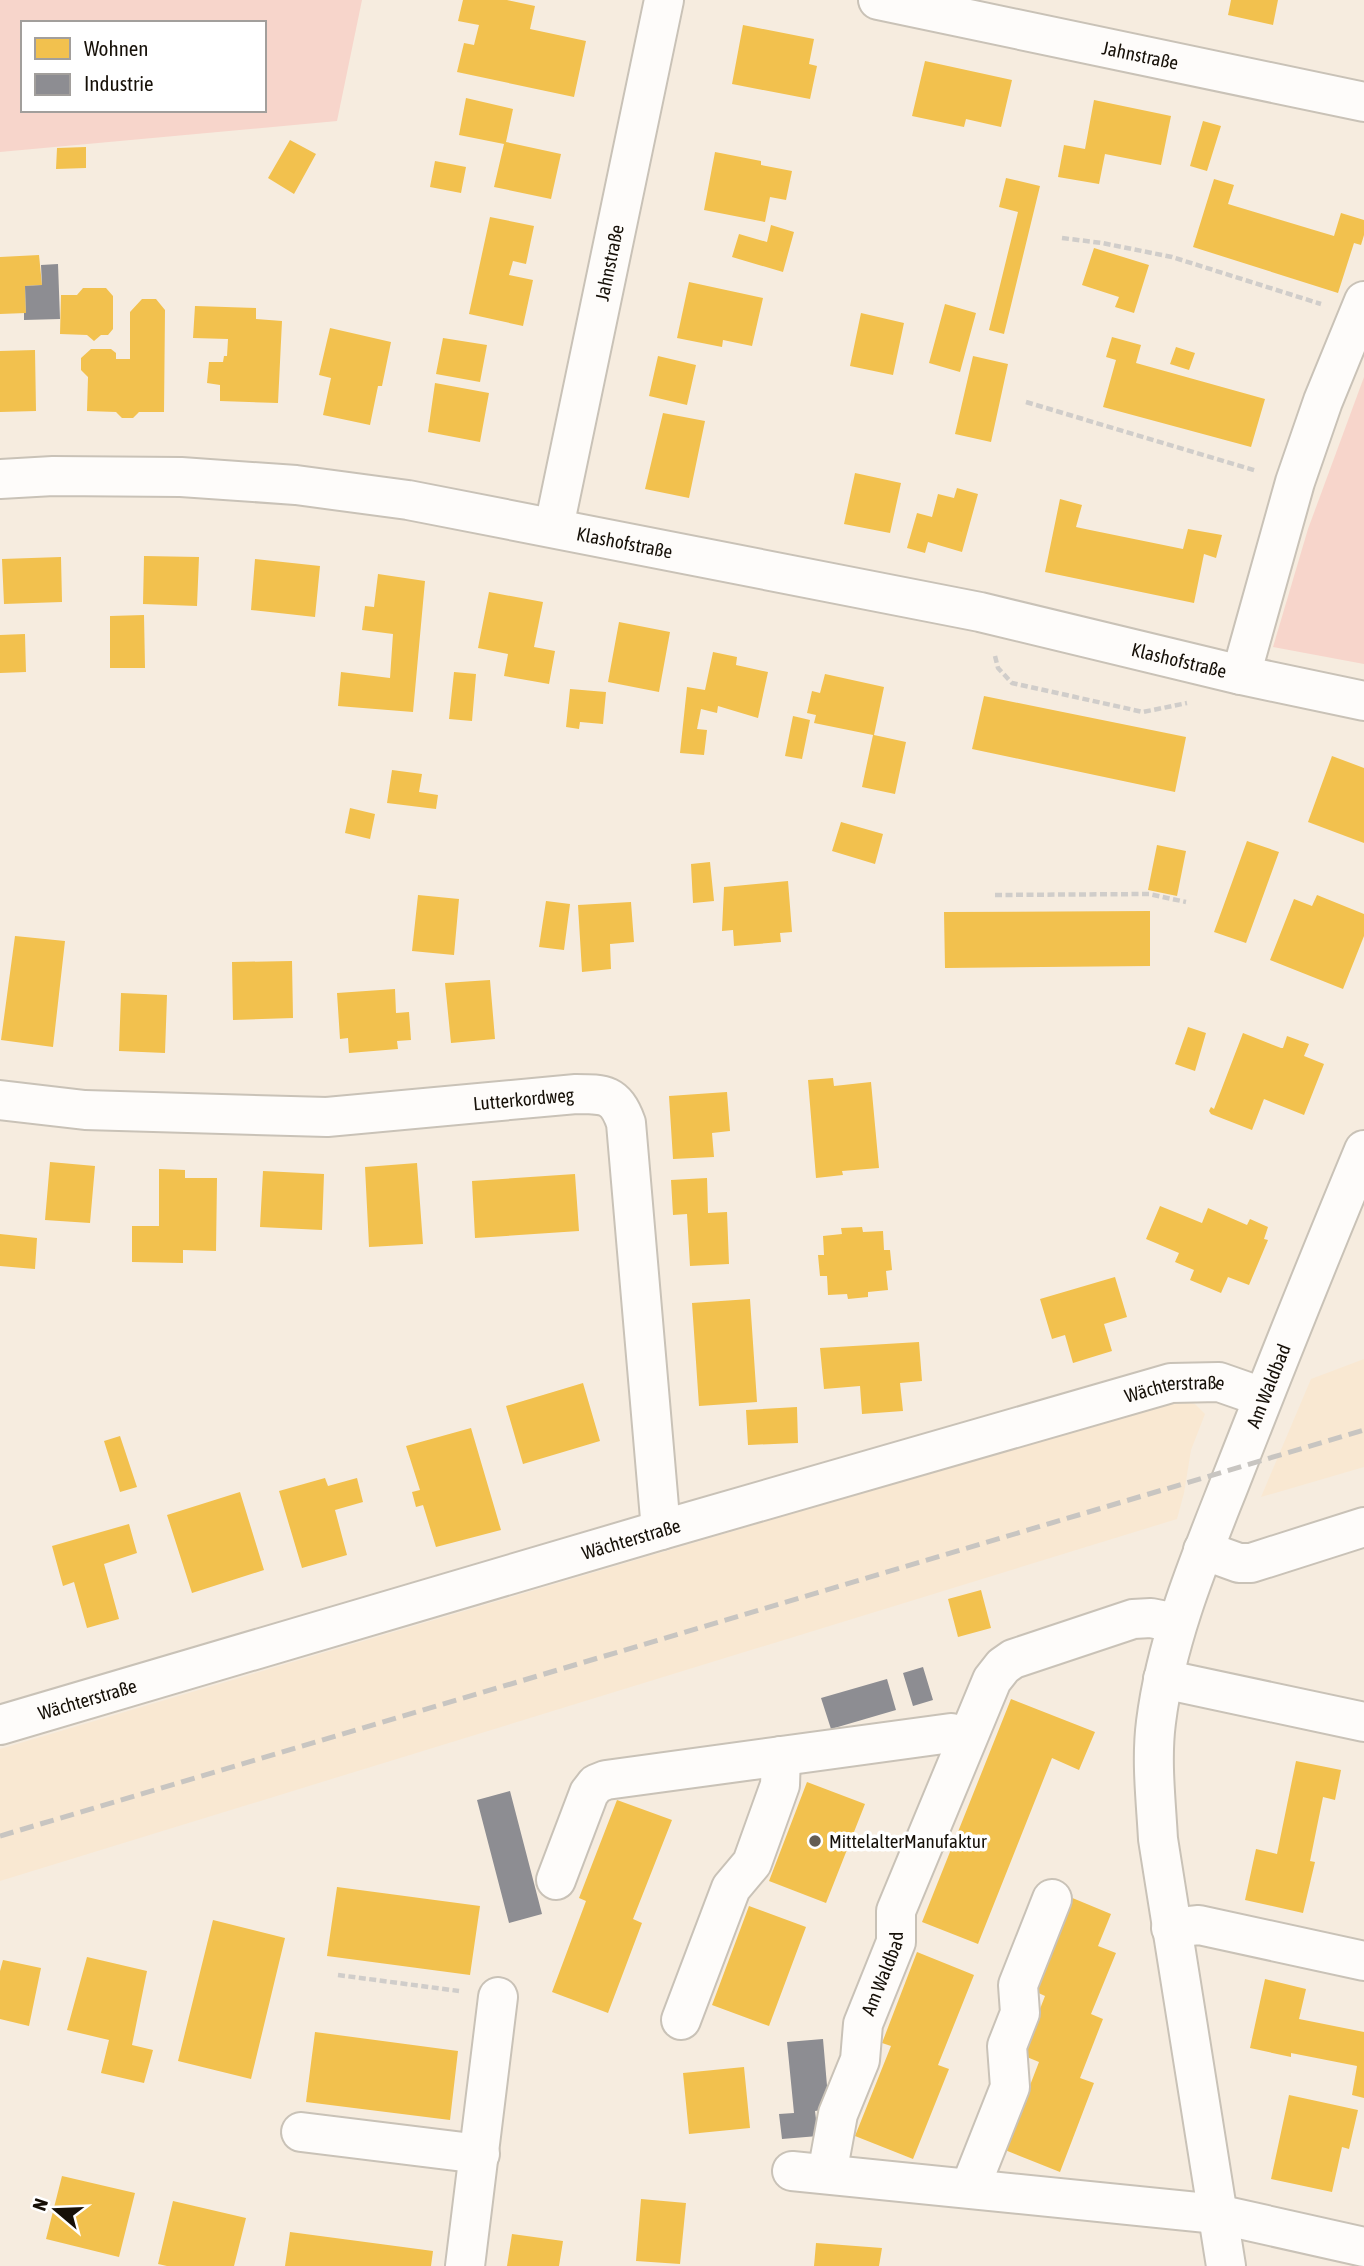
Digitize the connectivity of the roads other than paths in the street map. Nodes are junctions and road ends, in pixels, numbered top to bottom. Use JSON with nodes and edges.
{"nodes":[{"id":1,"x":664,"y":0,"type":"edge"},
{"id":2,"x":878,"y":0,"type":"edge"},
{"id":3,"x":918,"y":4,"type":"edge"},
{"id":4,"x":1364,"y":102,"type":"edge"},
{"id":5,"x":1361,"y":308,"type":"edge"},
{"id":6,"x":0,"y":478,"type":"edge"},
{"id":7,"x":554,"y":527,"type":"junction"},
{"id":8,"x":1241,"y":675,"type":"junction"},
{"id":9,"x":1364,"y":701,"type":"edge"},
{"id":10,"x":0,"y":1100,"type":"edge"},
{"id":11,"x":1364,"y":1150,"type":"edge"},
{"id":12,"x":1262,"y":1398,"type":"junction"},
{"id":13,"x":1364,"y":1527,"type":"edge"},
{"id":14,"x":661,"y":1530,"type":"junction"},
{"id":15,"x":1203,"y":1550,"type":"junction"},
{"id":16,"x":1177,"y":1623,"type":"junction"},
{"id":17,"x":1163,"y":1679,"type":"junction"},
{"id":18,"x":1364,"y":1722,"type":"edge"},
{"id":19,"x":0,"y":1725,"type":"edge"},
{"id":20,"x":967,"y":1738,"type":"junction"},
{"id":21,"x":781,"y":1756,"type":"junction"},
{"id":22,"x":556,"y":1880,"type":"dead end"},
{"id":23,"x":1052,"y":1899,"type":"dead end"},
{"id":24,"x":1171,"y":1928,"type":"junction"},
{"id":25,"x":1364,"y":1961,"type":"edge"},
{"id":26,"x":498,"y":1997,"type":"road end"},
{"id":27,"x":681,"y":2020,"type":"dead end"},
{"id":28,"x":301,"y":2132,"type":"dead end"},
{"id":29,"x":480,"y":2154,"type":"junction"},
{"id":30,"x":970,"y":2188,"type":"junction"},
{"id":31,"x":1217,"y":2214,"type":"junction"},
{"id":32,"x":1364,"y":2247,"type":"edge"},
{"id":33,"x":465,"y":2266,"type":"edge"},
{"id":34,"x":1226,"y":2266,"type":"edge"}],
"edges":[{"from":1,"to":7,"type":"street","name":"Jahnstraße"},
{"from":2,"to":3,"type":"street","name":"Jahnstraße"},
{"from":3,"to":4,"type":"street","name":"Jahnstraße"},
{"from":5,"to":8,"type":"street","name":"Klashofstraße"},
{"from":6,"to":7,"type":"street","name":"Klashofstraße"},
{"from":7,"to":8,"type":"street","name":"Klashofstraße"},
{"from":8,"to":9,"type":"street","name":"Klashofstraße"},
{"from":10,"to":14,"type":"street","name":"Lutterkordweg"},
{"from":11,"to":12,"type":"street","name":"Am Waldbad"},
{"from":12,"to":14,"type":"street","name":"Wächterstraße"},
{"from":12,"to":15,"type":"street","name":"Am Waldbad"},
{"from":13,"to":15,"type":"street"},
{"from":14,"to":19,"type":"street","name":"Wächterstraße"},
{"from":15,"to":16,"type":"street","name":"Am Waldbad"},
{"from":16,"to":17,"type":"street","name":"Am Waldbad"},
{"from":16,"to":20,"type":"street","name":"Am Waldbad"},
{"from":17,"to":18,"type":"street"},
{"from":17,"to":24,"type":"street","name":"Am Waldbad"},
{"from":20,"to":21,"type":"street"},
{"from":20,"to":30,"type":"street","name":"Am Waldbad"},
{"from":21,"to":22,"type":"street"},
{"from":21,"to":27,"type":"street"},
{"from":23,"to":30,"type":"street"},
{"from":24,"to":25,"type":"street"},
{"from":24,"to":31,"type":"street","name":"Am Waldbad"},
{"from":26,"to":29,"type":"street"},
{"from":28,"to":29,"type":"street"},
{"from":29,"to":33,"type":"street"},
{"from":30,"to":31,"type":"street","name":"Am Waldbad"},
{"from":31,"to":32,"type":"street","name":"Am Waldbad"},
{"from":31,"to":34,"type":"street","name":"Am Waldbad"}]}
